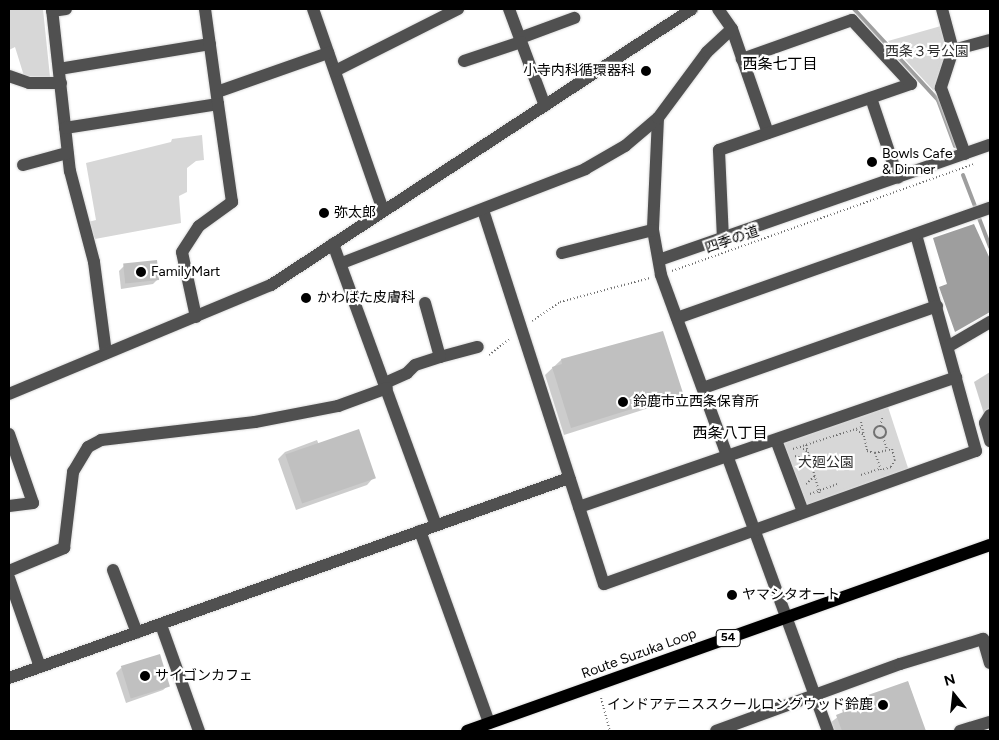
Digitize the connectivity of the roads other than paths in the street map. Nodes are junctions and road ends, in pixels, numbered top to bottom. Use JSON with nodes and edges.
{"nodes":[{"id":1,"x":66,"y":9,"type":"edge"},
{"id":2,"x":205,"y":9,"type":"edge"},
{"id":3,"x":313,"y":9,"type":"edge"},
{"id":4,"x":458,"y":9,"type":"edge"},
{"id":5,"x":509,"y":9,"type":"edge"},
{"id":6,"x":692,"y":9,"type":"edge"},
{"id":7,"x":718,"y":9,"type":"edge"},
{"id":8,"x":942,"y":9,"type":"edge"},
{"id":9,"x":52,"y":10,"type":"edge"},
{"id":10,"x":574,"y":18,"type":"dead end"},
{"id":11,"x":732,"y":29,"type":"junction"},
{"id":12,"x":521,"y":40,"type":"junction"},
{"id":13,"x":990,"y":40,"type":"edge"},
{"id":14,"x":210,"y":44,"type":"junction"},
{"id":15,"x":953,"y":50,"type":"junction"},
{"id":16,"x":328,"y":53,"type":"junction"},
{"id":17,"x":742,"y":59,"type":"junction"},
{"id":18,"x":464,"y":61,"type":"dead end"},
{"id":19,"x":59,"y":69,"type":"junction"},
{"id":20,"x":335,"y":72,"type":"junction"},
{"id":21,"x":9,"y":76,"type":"edge"},
{"id":22,"x":60,"y":83,"type":"junction"},
{"id":23,"x":217,"y":98,"type":"junction"},
{"id":24,"x":871,"y":98,"type":"junction"},
{"id":25,"x":545,"y":106,"type":"junction"},
{"id":26,"x":658,"y":118,"type":"junction"},
{"id":27,"x":65,"y":128,"type":"junction"},
{"id":28,"x":768,"y":134,"type":"junction"},
{"id":29,"x":990,"y":145,"type":"edge"},
{"id":30,"x":67,"y":153,"type":"junction"},
{"id":31,"x":965,"y":154,"type":"junction"},
{"id":32,"x":23,"y":165,"type":"dead end"},
{"id":33,"x":898,"y":178,"type":"junction"},
{"id":34,"x":990,"y":208,"type":"edge"},
{"id":35,"x":383,"y":210,"type":"junction"},
{"id":36,"x":483,"y":210,"type":"junction"},
{"id":37,"x":654,"y":230,"type":"junction"},
{"id":38,"x":916,"y":234,"type":"junction"},
{"id":39,"x":723,"y":239,"type":"junction"},
{"id":40,"x":333,"y":244,"type":"junction"},
{"id":41,"x":562,"y":253,"type":"dead end"},
{"id":42,"x":659,"y":260,"type":"junction"},
{"id":43,"x":342,"y":263,"type":"junction"},
{"id":44,"x":425,"y":303,"type":"dead end"},
{"id":45,"x":937,"y":306,"type":"junction"},
{"id":46,"x":196,"y":317,"type":"junction"},
{"id":47,"x":677,"y":318,"type":"junction"},
{"id":48,"x":990,"y":322,"type":"edge"},
{"id":49,"x":949,"y":346,"type":"junction"},
{"id":50,"x":478,"y":347,"type":"dead end"},
{"id":51,"x":106,"y":353,"type":"junction"},
{"id":52,"x":440,"y":357,"type":"junction"},
{"id":53,"x":956,"y":377,"type":"junction"},
{"id":54,"x":386,"y":386,"type":"junction"},
{"id":55,"x":703,"y":388,"type":"junction"},
{"id":56,"x":9,"y":394,"type":"edge"},
{"id":57,"x":990,"y":414,"type":"edge"},
{"id":58,"x":9,"y":434,"type":"edge"},
{"id":59,"x":776,"y":440,"type":"junction"},
{"id":60,"x":990,"y":441,"type":"edge"},
{"id":61,"x":728,"y":456,"type":"junction"},
{"id":62,"x":569,"y":478,"type":"junction"},
{"id":63,"x":9,"y":506,"type":"edge"},
{"id":64,"x":579,"y":507,"type":"junction"},
{"id":65,"x":803,"y":512,"type":"junction"},
{"id":66,"x":436,"y":525,"type":"junction"},
{"id":67,"x":756,"y":529,"type":"junction"},
{"id":68,"x":420,"y":531,"type":"junction"},
{"id":69,"x":990,"y":545,"type":"edge"},
{"id":70,"x":113,"y":570,"type":"dead end"},
{"id":71,"x":9,"y":571,"type":"edge"},
{"id":72,"x":9,"y":578,"type":"edge"},
{"id":73,"x":788,"y":617,"type":"junction"},
{"id":74,"x":161,"y":625,"type":"junction"},
{"id":75,"x":137,"y":633,"type":"junction"},
{"id":76,"x":990,"y":663,"type":"edge"},
{"id":77,"x":40,"y":667,"type":"junction"},
{"id":78,"x":9,"y":678,"type":"edge"},
{"id":79,"x":815,"y":696,"type":"junction"},
{"id":80,"x":990,"y":722,"type":"edge"},
{"id":81,"x":489,"y":723,"type":"junction"},
{"id":82,"x":200,"y":731,"type":"edge"},
{"id":83,"x":466,"y":731,"type":"edge"},
{"id":84,"x":716,"y":731,"type":"edge"},
{"id":85,"x":828,"y":731,"type":"edge"},
{"id":86,"x":960,"y":731,"type":"edge"}],
"edges":[{"from":1,"to":9,"type":"street"},
{"from":2,"to":14,"type":"street"},
{"from":3,"to":16,"type":"street"},
{"from":4,"to":20,"type":"street"},
{"from":5,"to":12,"type":"street"},
{"from":6,"to":25,"type":"street"},
{"from":7,"to":11,"type":"street"},
{"from":8,"to":15,"type":"street"},
{"from":9,"to":19,"type":"street"},
{"from":10,"to":12,"type":"street"},
{"from":11,"to":17,"type":"street"},
{"from":11,"to":26,"type":"street"},
{"from":12,"to":18,"type":"street"},
{"from":12,"to":25,"type":"street"},
{"from":13,"to":15,"type":"street"},
{"from":14,"to":19,"type":"street"},
{"from":14,"to":23,"type":"street"},
{"from":15,"to":31,"type":"street"},
{"from":16,"to":20,"type":"street"},
{"from":16,"to":23,"type":"street"},
{"from":17,"to":24,"type":"street"},
{"from":17,"to":28,"type":"street"},
{"from":19,"to":22,"type":"street"},
{"from":20,"to":35,"type":"street"},
{"from":21,"to":22,"type":"street"},
{"from":22,"to":27,"type":"street"},
{"from":23,"to":27,"type":"street"},
{"from":23,"to":46,"type":"street"},
{"from":24,"to":28,"type":"street"},
{"from":24,"to":33,"type":"street"},
{"from":25,"to":35,"type":"street"},
{"from":26,"to":36,"type":"street"},
{"from":26,"to":37,"type":"street"},
{"from":27,"to":30,"type":"street"},
{"from":28,"to":39,"type":"street"},
{"from":29,"to":31,"type":"street"},
{"from":30,"to":32,"type":"street"},
{"from":30,"to":51,"type":"street"},
{"from":31,"to":33,"type":"street"},
{"from":33,"to":39,"type":"street"},
{"from":34,"to":38,"type":"street"},
{"from":35,"to":40,"type":"street"},
{"from":36,"to":43,"type":"street"},
{"from":36,"to":62,"type":"street"},
{"from":37,"to":41,"type":"street"},
{"from":37,"to":42,"type":"street"},
{"from":38,"to":45,"type":"street"},
{"from":38,"to":47,"type":"street"},
{"from":39,"to":42,"type":"street"},
{"from":40,"to":43,"type":"street"},
{"from":40,"to":46,"type":"street"},
{"from":42,"to":47,"type":"street"},
{"from":43,"to":54,"type":"street"},
{"from":44,"to":52,"type":"street"},
{"from":45,"to":49,"type":"street"},
{"from":45,"to":55,"type":"street"},
{"from":46,"to":51,"type":"street"},
{"from":47,"to":55,"type":"street"},
{"from":48,"to":49,"type":"street"},
{"from":49,"to":53,"type":"street"},
{"from":50,"to":52,"type":"street"},
{"from":51,"to":56,"type":"street"},
{"from":52,"to":54,"type":"street"},
{"from":53,"to":59,"type":"street"},
{"from":53,"to":65,"type":"street"},
{"from":54,"to":66,"type":"street"},
{"from":54,"to":71,"type":"street"},
{"from":55,"to":61,"type":"street"},
{"from":57,"to":60,"type":"street"},
{"from":58,"to":63,"type":"street"},
{"from":59,"to":61,"type":"street"},
{"from":59,"to":65,"type":"street"},
{"from":61,"to":64,"type":"street"},
{"from":61,"to":67,"type":"street"},
{"from":62,"to":64,"type":"street"},
{"from":62,"to":66,"type":"street"},
{"from":64,"to":67,"type":"street"},
{"from":65,"to":67,"type":"street"},
{"from":66,"to":68,"type":"street"},
{"from":67,"to":73,"type":"street"},
{"from":68,"to":74,"type":"street"},
{"from":68,"to":81,"type":"street"},
{"from":69,"to":73,"type":"main road","name":"Route Suzuka Loop","number":"54"},
{"from":70,"to":75,"type":"street"},
{"from":72,"to":77,"type":"street"},
{"from":73,"to":79,"type":"street"},
{"from":73,"to":81,"type":"main road","name":"Route Suzuka Loop","number":"54"},
{"from":74,"to":75,"type":"street"},
{"from":74,"to":82,"type":"street"},
{"from":75,"to":77,"type":"street"},
{"from":76,"to":79,"type":"street"},
{"from":77,"to":78,"type":"street"},
{"from":79,"to":84,"type":"street"},
{"from":79,"to":85,"type":"street"},
{"from":80,"to":86,"type":"street"},
{"from":81,"to":83,"type":"main road","name":"Route Suzuka Loop","number":"54"}]}
